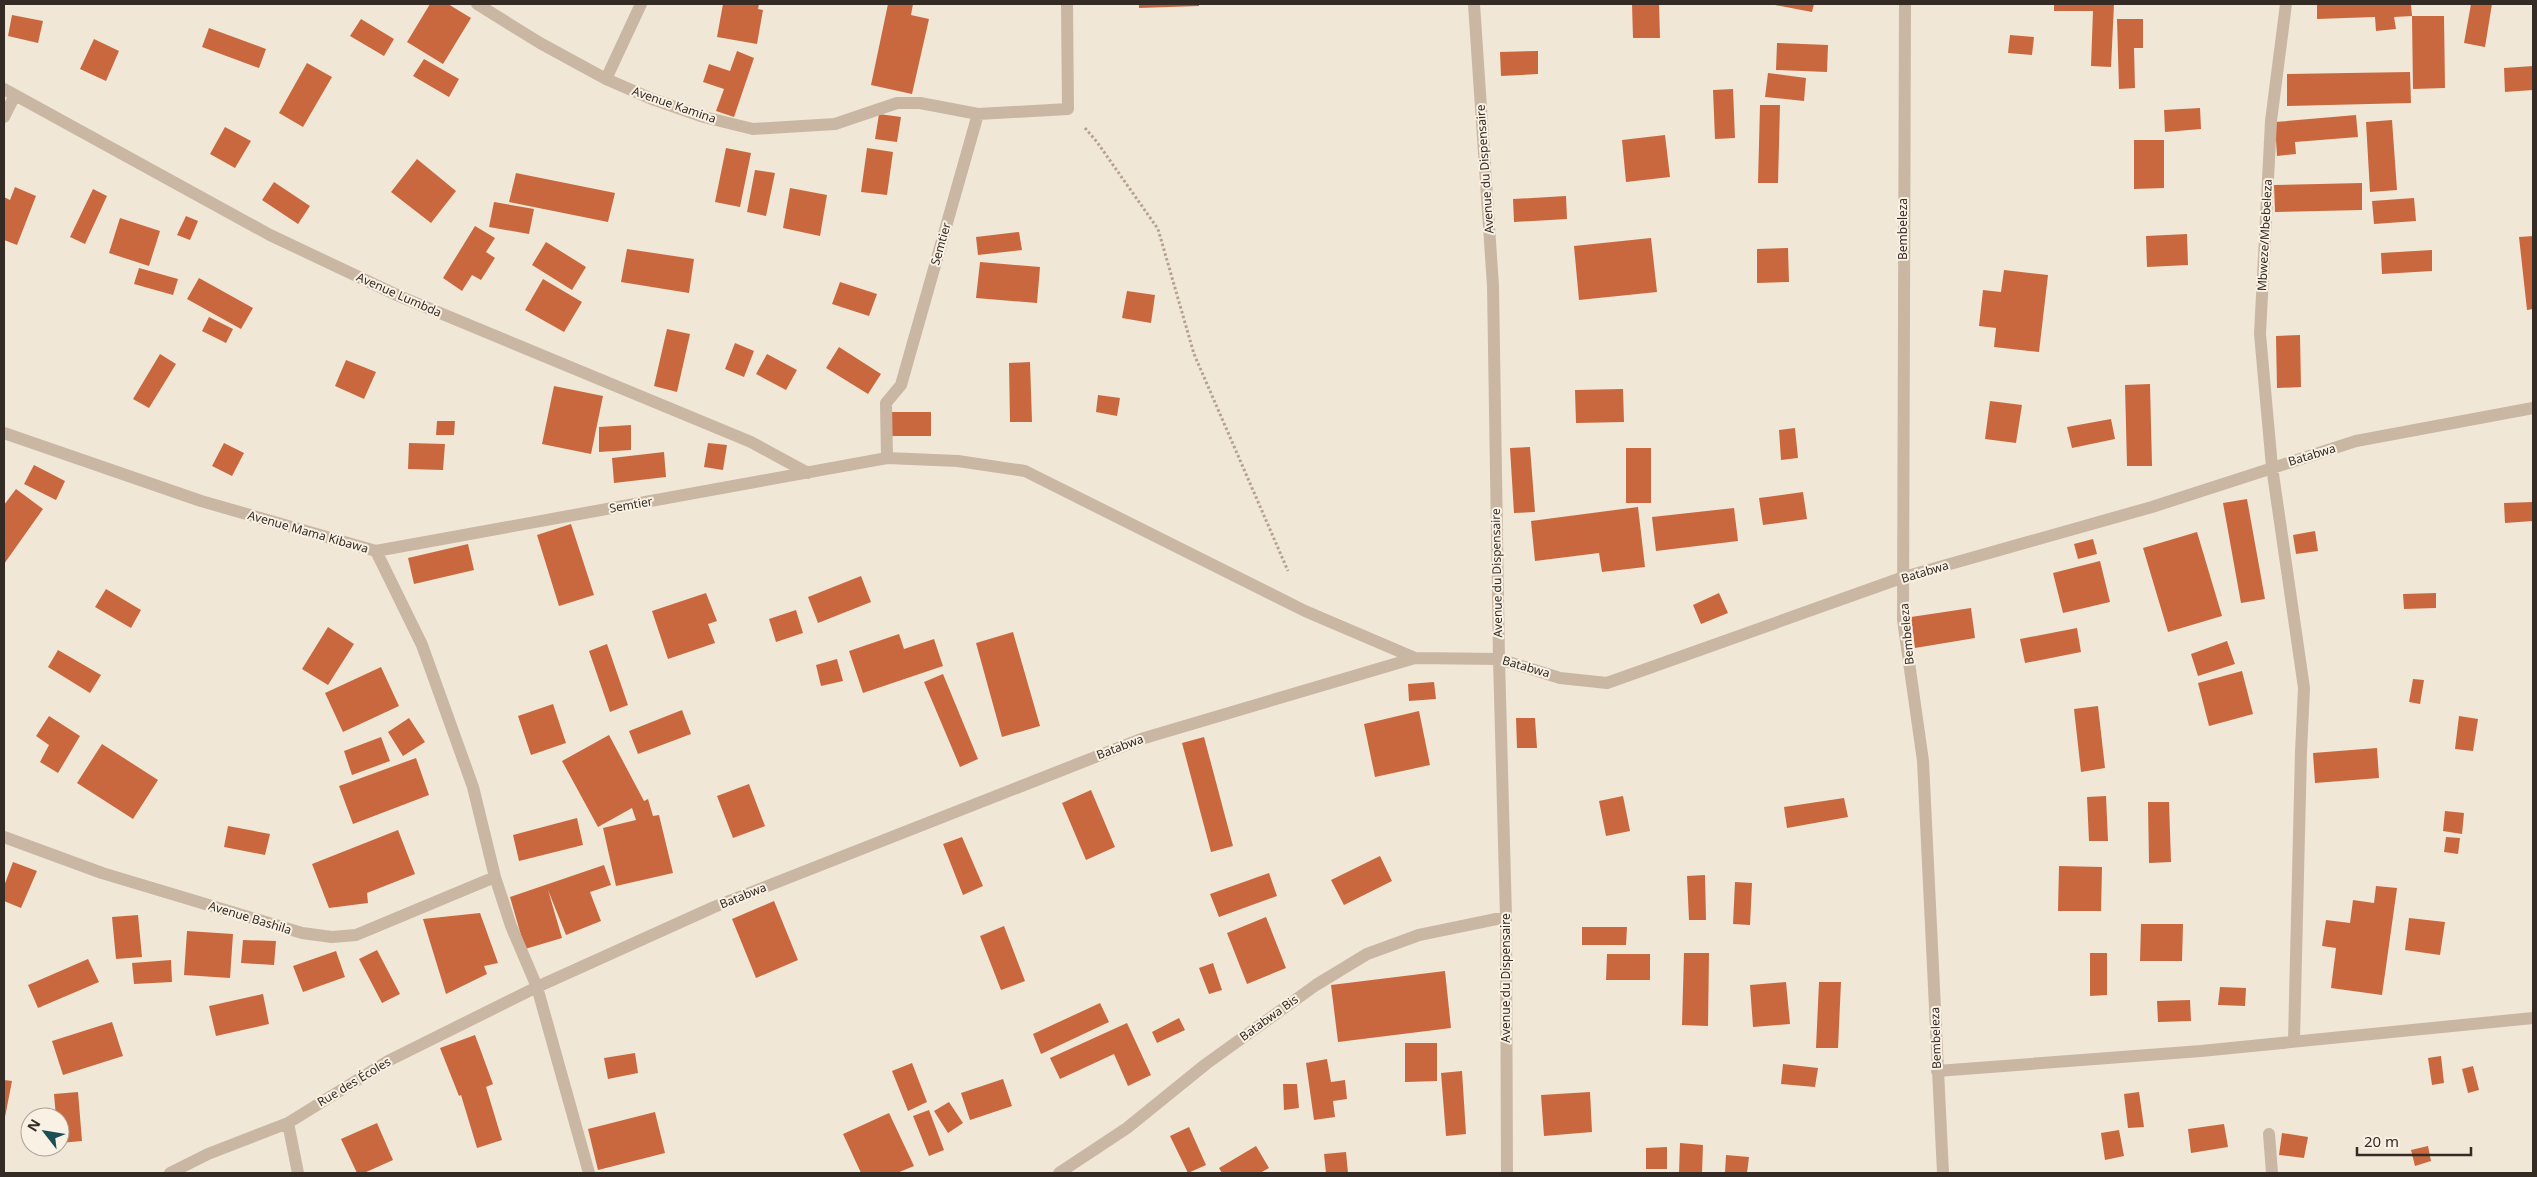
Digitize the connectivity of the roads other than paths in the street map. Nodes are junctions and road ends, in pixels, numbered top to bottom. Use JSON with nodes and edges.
{"nodes":[{"id":1,"x":477,"y":4,"type":"edge"},
{"id":2,"x":642,"y":4,"type":"edge"},
{"id":3,"x":1067,"y":4,"type":"edge"},
{"id":4,"x":1474,"y":4,"type":"edge"},
{"id":5,"x":1905,"y":4,"type":"edge"},
{"id":6,"x":2286,"y":4,"type":"edge"},
{"id":7,"x":606,"y":79,"type":"junction"},
{"id":8,"x":10,"y":92,"type":"edge"},
{"id":9,"x":978,"y":114,"type":"junction"},
{"id":10,"x":4,"y":118,"type":"edge"},
{"id":11,"x":2533,"y":408,"type":"edge"},
{"id":12,"x":4,"y":433,"type":"edge"},
{"id":13,"x":887,"y":458,"type":"junction"},
{"id":14,"x":2272,"y":467,"type":"junction"},
{"id":15,"x":808,"y":473,"type":"junction"},
{"id":16,"x":376,"y":551,"type":"junction"},
{"id":17,"x":1904,"y":577,"type":"junction"},
{"id":18,"x":1415,"y":658,"type":"junction"},
{"id":19,"x":1499,"y":659,"type":"junction"},
{"id":20,"x":4,"y":837,"type":"edge"},
{"id":21,"x":495,"y":877,"type":"junction"},
{"id":22,"x":1506,"y":917,"type":"junction"},
{"id":23,"x":537,"y":987,"type":"junction"},
{"id":24,"x":2533,"y":1018,"type":"edge"},
{"id":25,"x":2294,"y":1040,"type":"junction"},
{"id":26,"x":1937,"y":1071,"type":"junction"},
{"id":27,"x":288,"y":1122,"type":"junction"},
{"id":28,"x":2269,"y":1134,"type":"dead end"},
{"id":29,"x":170,"y":1173,"type":"edge"},
{"id":30,"x":298,"y":1173,"type":"edge"},
{"id":31,"x":589,"y":1173,"type":"edge"},
{"id":32,"x":1059,"y":1173,"type":"edge"},
{"id":33,"x":1507,"y":1173,"type":"edge"},
{"id":34,"x":1943,"y":1173,"type":"edge"},
{"id":35,"x":2272,"y":1173,"type":"edge"}],
"edges":[{"from":1,"to":7,"type":"street","name":"Avenue Kamina"},
{"from":2,"to":7,"type":"street"},
{"from":3,"to":9,"type":"street","name":"Avenue Kamina"},
{"from":4,"to":19,"type":"street","name":"Avenue du Dispensaire"},
{"from":5,"to":17,"type":"street","name":"Bembeleza"},
{"from":6,"to":14,"type":"street","name":"Mbweze/Mbebeleza"},
{"from":7,"to":9,"type":"street","name":"Avenue Kamina"},
{"from":8,"to":10,"type":"street"},
{"from":8,"to":15,"type":"street","name":"Avenue Lumbda"},
{"from":9,"to":13,"type":"street","name":"Semtier"},
{"from":11,"to":14,"type":"street","name":"Batabwa"},
{"from":12,"to":16,"type":"street","name":"Avenue Mama Kibawa"},
{"from":13,"to":15,"type":"street","name":"Semtier"},
{"from":13,"to":18,"type":"street","name":"Semtier"},
{"from":14,"to":17,"type":"street","name":"Batabwa"},
{"from":14,"to":25,"type":"street","name":"Mbweze/Mbebeleza"},
{"from":15,"to":16,"type":"street","name":"Semtier"},
{"from":16,"to":21,"type":"street","name":"Avenue Mama Kibawa"},
{"from":17,"to":19,"type":"street","name":"Batabwa"},
{"from":17,"to":26,"type":"street","name":"Bembeleza"},
{"from":18,"to":19,"type":"street","name":"Batabwa"},
{"from":18,"to":23,"type":"street","name":"Batabwa"},
{"from":19,"to":22,"type":"street","name":"Avenue du Dispensaire"},
{"from":20,"to":21,"type":"street","name":"Avenue Bashila"},
{"from":21,"to":23,"type":"street","name":"Avenue Mama Kibawa"},
{"from":22,"to":32,"type":"street","name":"Batabwa Bis"},
{"from":22,"to":33,"type":"street","name":"Avenue du Dispensaire"},
{"from":23,"to":27,"type":"street","name":"Rue des Écoles"},
{"from":23,"to":31,"type":"street","name":"Avenue Mama Kibawa"},
{"from":24,"to":25,"type":"street"},
{"from":25,"to":26,"type":"street"},
{"from":26,"to":34,"type":"street","name":"Bembeleza"},
{"from":27,"to":29,"type":"street","name":"Rue des Écoles"},
{"from":27,"to":30,"type":"street"},
{"from":28,"to":35,"type":"street"}]}
